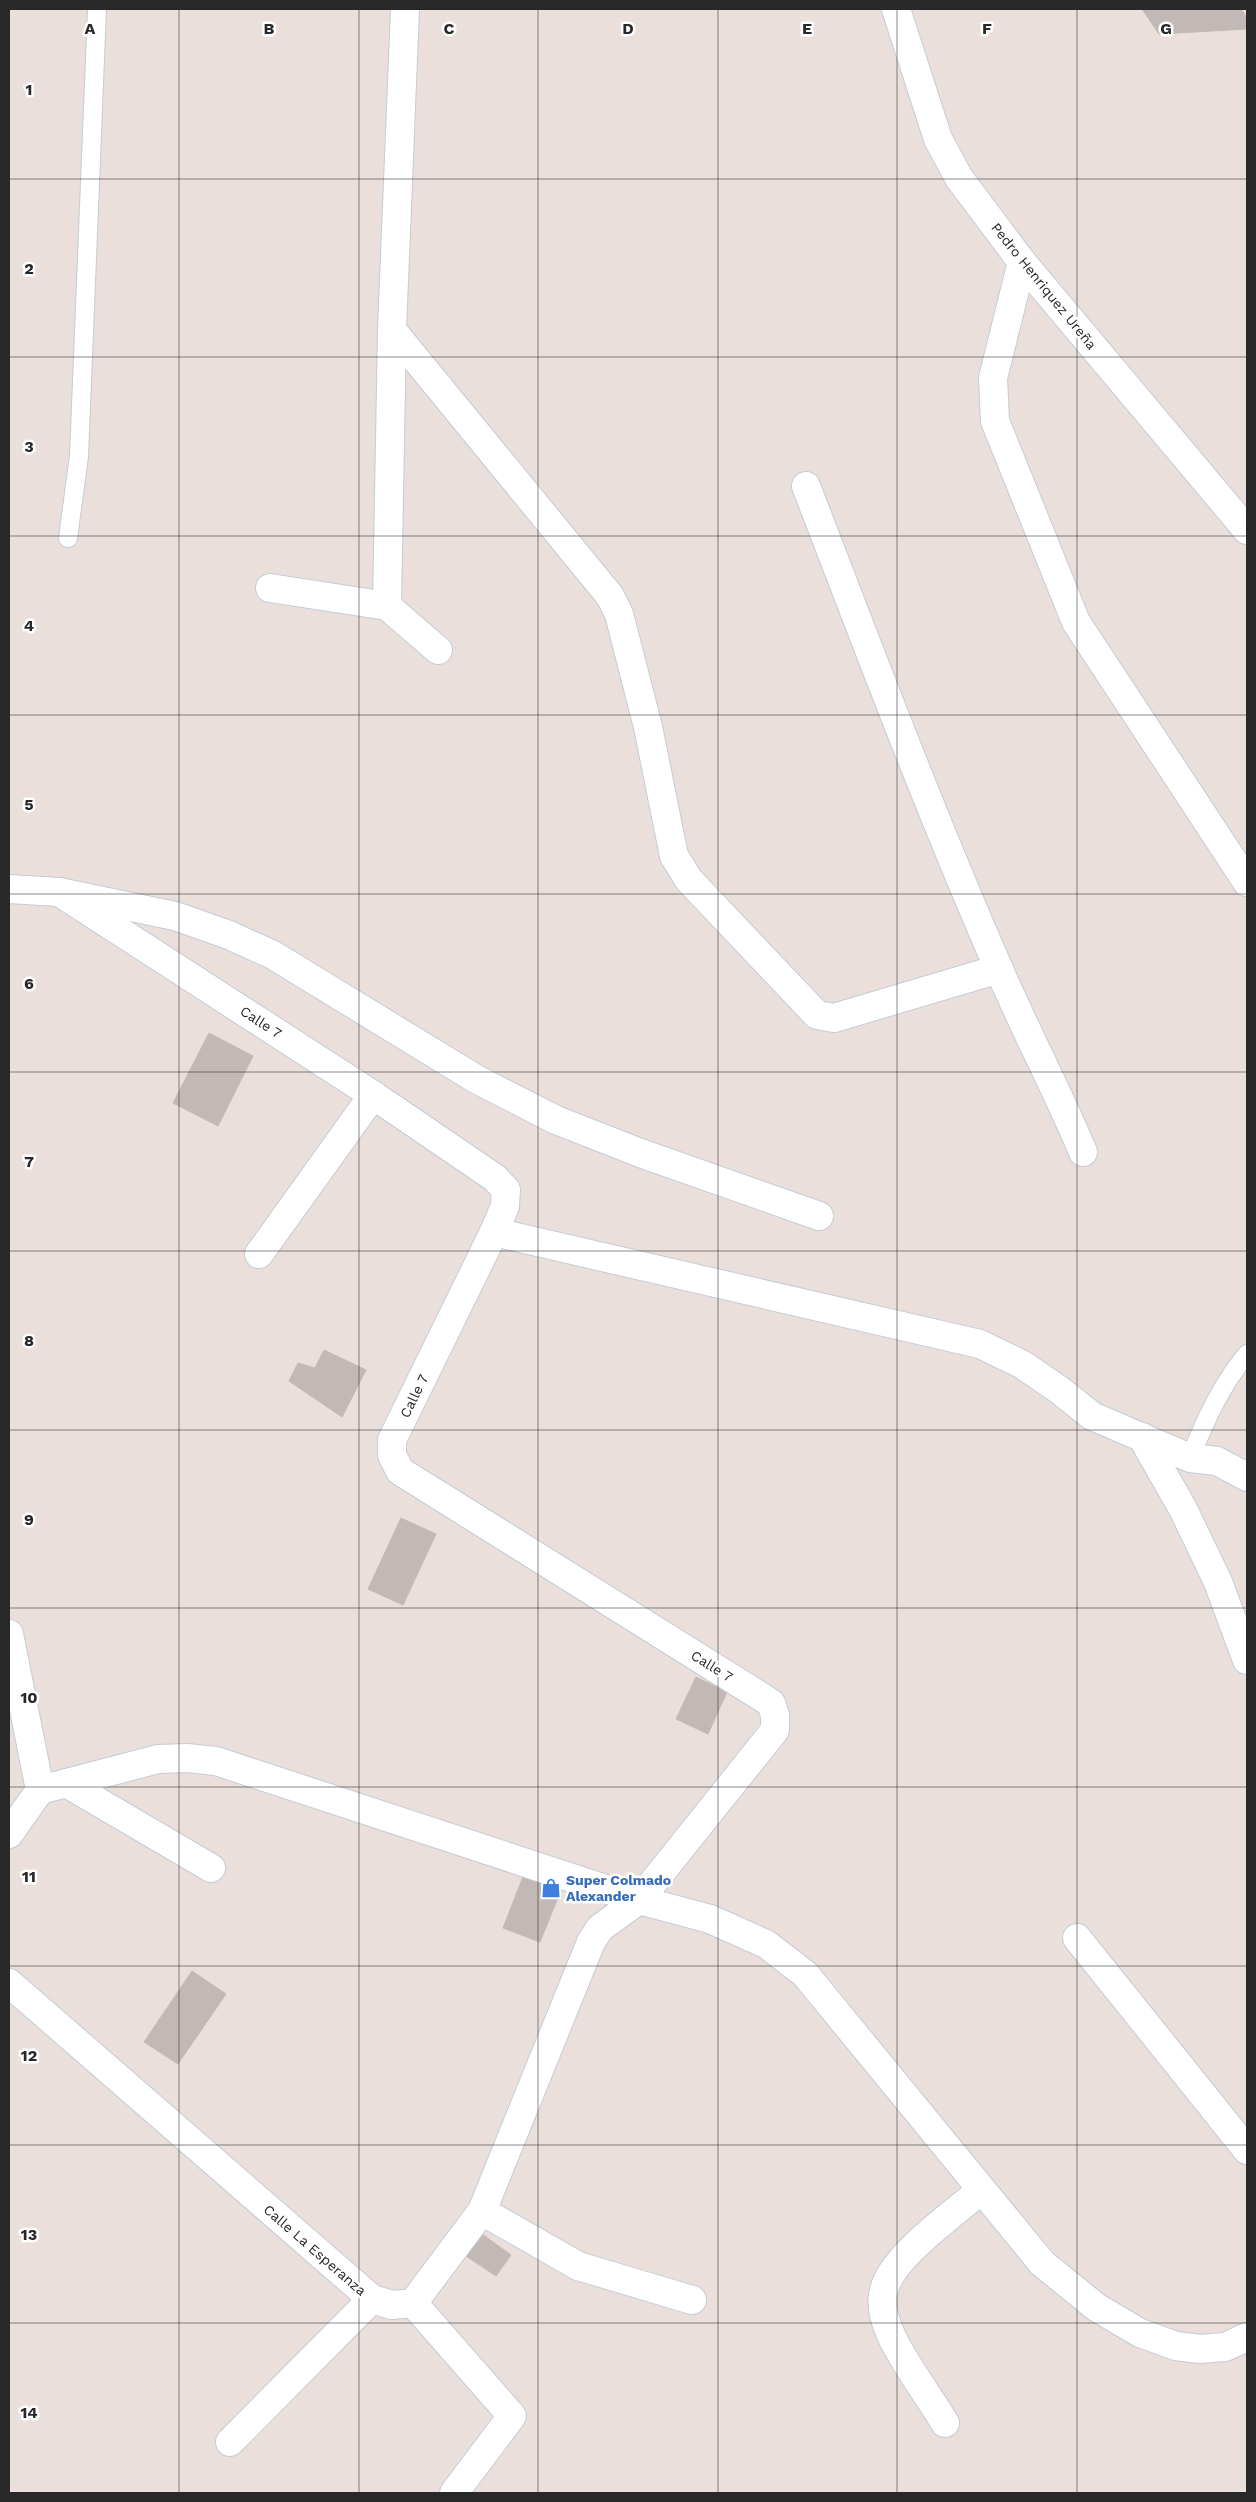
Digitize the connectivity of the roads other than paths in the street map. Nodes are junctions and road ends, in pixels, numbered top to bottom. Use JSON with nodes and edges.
{"nodes":[{"id":1,"x":97,"y":9,"type":"edge"},
{"id":2,"x":405,"y":9,"type":"edge"},
{"id":3,"x":896,"y":9,"type":"edge"},
{"id":4,"x":1022,"y":262,"type":"junction"},
{"id":5,"x":392,"y":330,"type":"junction"},
{"id":6,"x":806,"y":486,"type":"dead end"},
{"id":7,"x":1247,"y":530,"type":"edge"},
{"id":8,"x":68,"y":538,"type":"dead end"},
{"id":9,"x":270,"y":588,"type":"dead end"},
{"id":10,"x":387,"y":606,"type":"junction"},
{"id":11,"x":438,"y":650,"type":"dead end"},
{"id":12,"x":1247,"y":882,"type":"edge"},
{"id":13,"x":9,"y":889,"type":"edge"},
{"id":14,"x":59,"y":892,"type":"junction"},
{"id":15,"x":999,"y":970,"type":"junction"},
{"id":16,"x":373,"y":1094,"type":"junction"},
{"id":17,"x":1084,"y":1152,"type":"dead end"},
{"id":18,"x":819,"y":1216,"type":"dead end"},
{"id":19,"x":494,"y":1232,"type":"junction"},
{"id":20,"x":260,"y":1254,"type":"dead end"},
{"id":21,"x":1247,"y":1354,"type":"edge"},
{"id":22,"x":1142,"y":1436,"type":"junction"},
{"id":23,"x":1190,"y":1458,"type":"junction"},
{"id":24,"x":1247,"y":1477,"type":"edge"},
{"id":25,"x":9,"y":1634,"type":"edge"},
{"id":26,"x":1247,"y":1660,"type":"edge"},
{"id":27,"x":66,"y":1783,"type":"junction"},
{"id":28,"x":40,"y":1790,"type":"junction"},
{"id":29,"x":9,"y":1834,"type":"edge"},
{"id":30,"x":211,"y":1868,"type":"dead end"},
{"id":31,"x":639,"y":1900,"type":"junction"},
{"id":32,"x":1077,"y":1938,"type":"dead end"},
{"id":33,"x":9,"y":1983,"type":"edge"},
{"id":34,"x":1247,"y":2150,"type":"edge"},
{"id":35,"x":982,"y":2190,"type":"junction"},
{"id":36,"x":482,"y":2211,"type":"junction"},
{"id":37,"x":372,"y":2299,"type":"junction"},
{"id":38,"x":692,"y":2300,"type":"dead end"},
{"id":39,"x":413,"y":2303,"type":"junction"},
{"id":40,"x":1247,"y":2337,"type":"edge"},
{"id":41,"x":945,"y":2423,"type":"dead end"},
{"id":42,"x":230,"y":2442,"type":"dead end"},
{"id":43,"x":454,"y":2493,"type":"edge"}],
"edges":[{"from":1,"to":8,"type":"lane"},
{"from":2,"to":5,"type":"street"},
{"from":3,"to":4,"type":"street","name":"Pedro Henriquez Ureña"},
{"from":4,"to":7,"type":"street","name":"Pedro Henriquez Ureña"},
{"from":4,"to":12,"type":"street"},
{"from":5,"to":10,"type":"street"},
{"from":5,"to":15,"type":"street"},
{"from":6,"to":15,"type":"street"},
{"from":9,"to":10,"type":"street"},
{"from":10,"to":11,"type":"street"},
{"from":13,"to":14,"type":"street"},
{"from":14,"to":16,"type":"street","name":"Calle 7"},
{"from":14,"to":18,"type":"street"},
{"from":15,"to":17,"type":"street"},
{"from":16,"to":19,"type":"street","name":"Calle 7"},
{"from":16,"to":20,"type":"street"},
{"from":19,"to":22,"type":"street"},
{"from":19,"to":31,"type":"street","name":"Calle 7"},
{"from":21,"to":23,"type":"lane"},
{"from":22,"to":23,"type":"street"},
{"from":22,"to":26,"type":"street"},
{"from":23,"to":24,"type":"street"},
{"from":25,"to":28,"type":"street"},
{"from":27,"to":28,"type":"street"},
{"from":27,"to":30,"type":"street"},
{"from":27,"to":31,"type":"street"},
{"from":28,"to":29,"type":"street"},
{"from":31,"to":35,"type":"street"},
{"from":31,"to":36,"type":"street"},
{"from":32,"to":34,"type":"street"},
{"from":33,"to":37,"type":"street","name":"Calle La Esperanza"},
{"from":35,"to":40,"type":"street"},
{"from":35,"to":41,"type":"street"},
{"from":36,"to":38,"type":"street"},
{"from":36,"to":39,"type":"street"},
{"from":37,"to":39,"type":"street","name":"Calle La Esperanza"},
{"from":37,"to":42,"type":"street"},
{"from":39,"to":43,"type":"street"}]}
